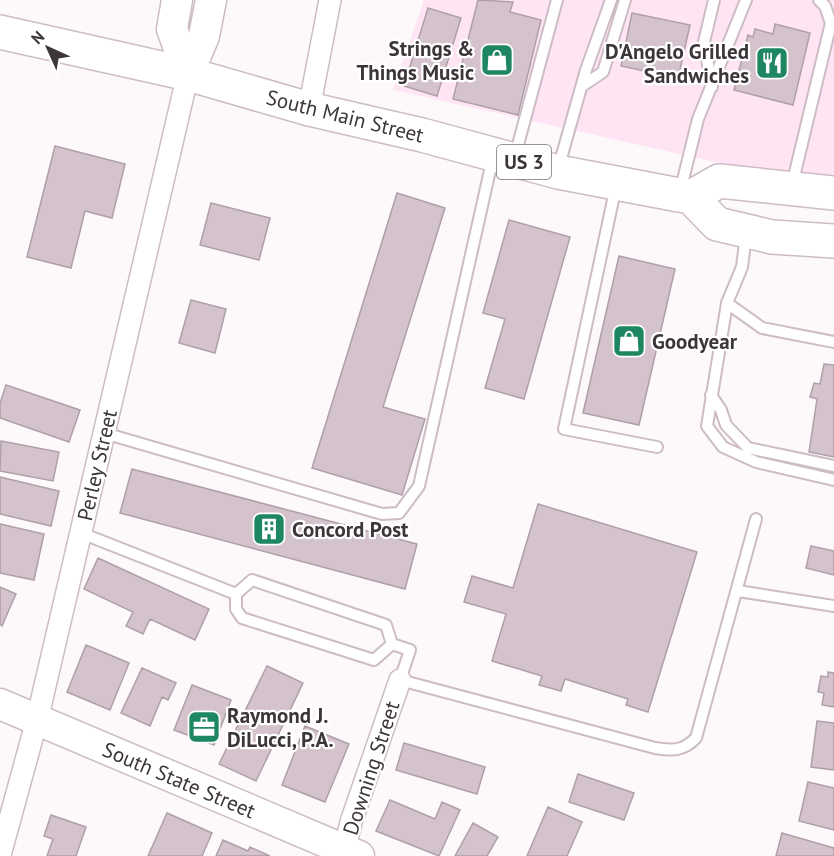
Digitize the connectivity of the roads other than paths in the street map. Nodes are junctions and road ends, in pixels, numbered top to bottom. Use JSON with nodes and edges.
{"nodes":[{"id":1,"x":177,"y":0,"type":"edge"},
{"id":2,"x":210,"y":0,"type":"edge"},
{"id":3,"x":330,"y":0,"type":"edge"},
{"id":4,"x":557,"y":0,"type":"edge"},
{"id":5,"x":603,"y":0,"type":"edge"},
{"id":6,"x":611,"y":0,"type":"edge"},
{"id":7,"x":625,"y":0,"type":"edge"},
{"id":8,"x":714,"y":0,"type":"edge"},
{"id":9,"x":746,"y":0,"type":"edge"},
{"id":10,"x":819,"y":0,"type":"edge"},
{"id":11,"x":606,"y":13,"type":"junction"},
{"id":12,"x":0,"y":32,"type":"edge"},
{"id":13,"x":188,"y":74,"type":"junction"},
{"id":14,"x":582,"y":86,"type":"junction"},
{"id":15,"x":712,"y":87,"type":"junction"},
{"id":16,"x":309,"y":109,"type":"junction"},
{"id":17,"x":504,"y":157,"type":"junction"},
{"id":18,"x":558,"y":172,"type":"junction"},
{"id":19,"x":617,"y":183,"type":"junction"},
{"id":20,"x":791,"y":188,"type":"junction"},
{"id":21,"x":834,"y":193,"type":"edge"},
{"id":22,"x":685,"y":196,"type":"junction"},
{"id":23,"x":759,"y":234,"type":"junction"},
{"id":24,"x":834,"y":241,"type":"edge"},
{"id":25,"x":834,"y":264,"type":"edge"},
{"id":26,"x":727,"y":303,"type":"junction"},
{"id":27,"x":834,"y":342,"type":"edge"},
{"id":28,"x":711,"y":395,"type":"junction"},
{"id":29,"x":104,"y":433,"type":"junction"},
{"id":30,"x":657,"y":447,"type":"dead end"},
{"id":31,"x":834,"y":466,"type":"edge"},
{"id":32,"x":834,"y":480,"type":"edge"},
{"id":33,"x":756,"y":519,"type":"dead end"},
{"id":34,"x":81,"y":532,"type":"junction"},
{"id":35,"x":738,"y":591,"type":"junction"},
{"id":36,"x":236,"y":594,"type":"junction"},
{"id":37,"x":834,"y":606,"type":"edge"},
{"id":38,"x":392,"y":644,"type":"junction"},
{"id":39,"x":400,"y":680,"type":"junction"},
{"id":40,"x":0,"y":704,"type":"edge"},
{"id":41,"x":37,"y":720,"type":"junction"},
{"id":42,"x":349,"y":854,"type":"edge"},
{"id":43,"x":0,"y":855,"type":"edge"}],
"edges":[{"from":1,"to":13,"type":"street"},
{"from":2,"to":13,"type":"street"},
{"from":3,"to":16,"type":"street"},
{"from":4,"to":17,"type":"lane"},
{"from":5,"to":11,"type":"lane"},
{"from":6,"to":11,"type":"lane"},
{"from":7,"to":14,"type":"lane"},
{"from":8,"to":15,"type":"lane"},
{"from":9,"to":15,"type":"lane"},
{"from":10,"to":20,"type":"lane"},
{"from":11,"to":14,"type":"lane"},
{"from":12,"to":13,"type":"main road","name":"South Main Street","number":"US 3"},
{"from":13,"to":16,"type":"main road","name":"South Main Street","number":"US 3"},
{"from":13,"to":29,"type":"street","name":"Perley Street"},
{"from":14,"to":18,"type":"lane"},
{"from":15,"to":22,"type":"lane"},
{"from":16,"to":17,"type":"main road","name":"South Main Street","number":"US 3"},
{"from":17,"to":18,"type":"main road","name":"South Main Street","number":"US 3"},
{"from":17,"to":29,"type":"lane"},
{"from":18,"to":19,"type":"main road","name":"South Main Street","number":"US 3"},
{"from":19,"to":22,"type":"main road","name":"South Main Street","number":"US 3"},
{"from":19,"to":30,"type":"lane"},
{"from":20,"to":21,"type":"main road"},
{"from":20,"to":22,"type":"main road"},
{"from":22,"to":23,"type":"main road"},
{"from":23,"to":24,"type":"main road"},
{"from":23,"to":25,"type":"main road"},
{"from":23,"to":26,"type":"lane"},
{"from":26,"to":27,"type":"lane"},
{"from":26,"to":28,"type":"lane"},
{"from":28,"to":31,"type":"lane"},
{"from":28,"to":32,"type":"lane"},
{"from":29,"to":34,"type":"street","name":"Perley Street"},
{"from":33,"to":35,"type":"lane"},
{"from":34,"to":36,"type":"lane"},
{"from":34,"to":41,"type":"street","name":"Perley Street"},
{"from":35,"to":37,"type":"lane"},
{"from":35,"to":39,"type":"lane"},
{"from":36,"to":38,"type":"lane"},
{"from":36,"to":38,"type":"lane"},
{"from":38,"to":39,"type":"lane"},
{"from":39,"to":42,"type":"street","name":"Downing Street"},
{"from":40,"to":41,"type":"street","name":"South State Street"},
{"from":41,"to":42,"type":"street","name":"South State Street"},
{"from":41,"to":43,"type":"street","name":"Perley Street"}]}
